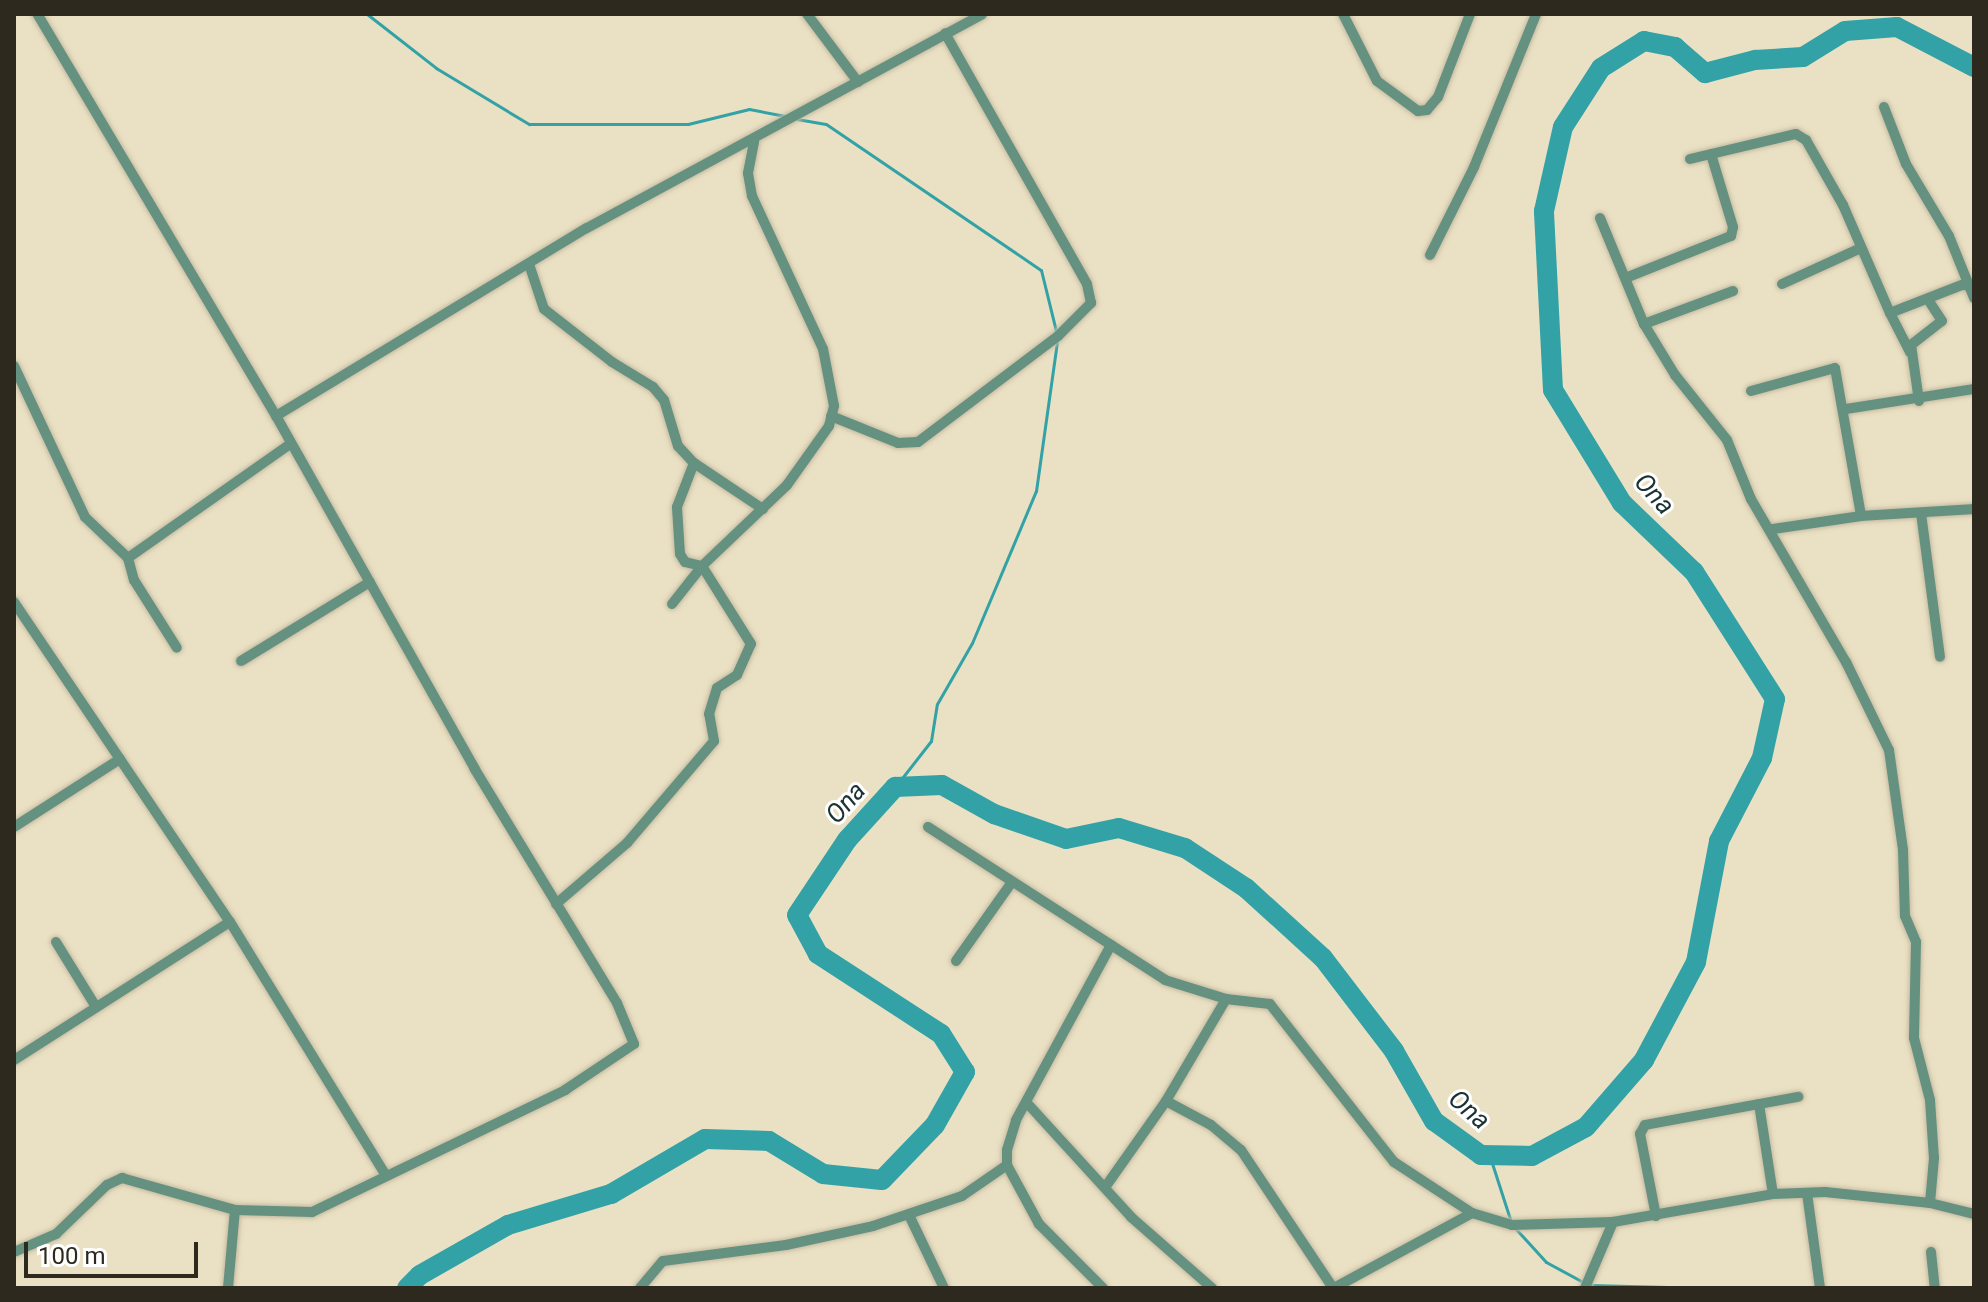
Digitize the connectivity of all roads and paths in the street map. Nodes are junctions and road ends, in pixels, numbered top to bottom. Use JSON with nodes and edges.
{"nodes":[{"id":1,"x":37,"y":14,"type":"edge"},
{"id":2,"x":807,"y":14,"type":"edge"},
{"id":3,"x":982,"y":14,"type":"edge"},
{"id":4,"x":1343,"y":14,"type":"edge"},
{"id":5,"x":1470,"y":14,"type":"edge"},
{"id":6,"x":1536,"y":14,"type":"edge"},
{"id":7,"x":945,"y":33,"type":"junction"},
{"id":8,"x":858,"y":82,"type":"junction"},
{"id":9,"x":1884,"y":107,"type":"dead end"},
{"id":10,"x":754,"y":142,"type":"junction"},
{"id":11,"x":1711,"y":154,"type":"junction"},
{"id":12,"x":1690,"y":159,"type":"dead end"},
{"id":13,"x":1600,"y":218,"type":"dead end"},
{"id":14,"x":1861,"y":248,"type":"junction"},
{"id":15,"x":1430,"y":255,"type":"dead end"},
{"id":16,"x":529,"y":264,"type":"junction"},
{"id":17,"x":1628,"y":277,"type":"junction"},
{"id":18,"x":1782,"y":284,"type":"dead end"},
{"id":19,"x":1733,"y":291,"type":"dead end"},
{"id":20,"x":1973,"y":291,"type":"edge"},
{"id":21,"x":1929,"y":301,"type":"junction"},
{"id":22,"x":1890,"y":313,"type":"junction"},
{"id":23,"x":1644,"y":324,"type":"junction"},
{"id":24,"x":1910,"y":352,"type":"junction"},
{"id":25,"x":14,"y":366,"type":"edge"},
{"id":26,"x":1974,"y":389,"type":"edge"},
{"id":27,"x":1751,"y":391,"type":"dead end"},
{"id":28,"x":1919,"y":401,"type":"junction"},
{"id":29,"x":1846,"y":409,"type":"junction"},
{"id":30,"x":276,"y":416,"type":"junction"},
{"id":31,"x":831,"y":416,"type":"junction"},
{"id":32,"x":290,"y":444,"type":"junction"},
{"id":33,"x":694,"y":463,"type":"junction"},
{"id":34,"x":763,"y":509,"type":"junction"},
{"id":35,"x":1974,"y":509,"type":"edge"},
{"id":36,"x":1921,"y":513,"type":"junction"},
{"id":37,"x":1861,"y":516,"type":"junction"},
{"id":38,"x":1773,"y":529,"type":"junction"},
{"id":39,"x":128,"y":558,"type":"junction"},
{"id":40,"x":702,"y":566,"type":"junction"},
{"id":41,"x":370,"y":582,"type":"junction"},
{"id":42,"x":14,"y":602,"type":"edge"},
{"id":43,"x":672,"y":604,"type":"dead end"},
{"id":44,"x":177,"y":648,"type":"dead end"},
{"id":45,"x":1940,"y":657,"type":"dead end"},
{"id":46,"x":241,"y":661,"type":"dead end"},
{"id":47,"x":120,"y":759,"type":"junction"},
{"id":48,"x":14,"y":827,"type":"edge"},
{"id":49,"x":928,"y":827,"type":"dead end"},
{"id":50,"x":1012,"y":882,"type":"junction"},
{"id":51,"x":556,"y":904,"type":"junction"},
{"id":52,"x":230,"y":922,"type":"junction"},
{"id":53,"x":56,"y":942,"type":"dead end"},
{"id":54,"x":1111,"y":945,"type":"junction"},
{"id":55,"x":956,"y":961,"type":"dead end"},
{"id":56,"x":1226,"y":999,"type":"junction"},
{"id":57,"x":96,"y":1007,"type":"junction"},
{"id":58,"x":14,"y":1060,"type":"edge"},
{"id":59,"x":1798,"y":1097,"type":"dead end"},
{"id":60,"x":1166,"y":1101,"type":"junction"},
{"id":61,"x":1027,"y":1103,"type":"junction"},
{"id":62,"x":1759,"y":1104,"type":"junction"},
{"id":63,"x":1007,"y":1165,"type":"junction"},
{"id":64,"x":386,"y":1176,"type":"junction"},
{"id":65,"x":1106,"y":1186,"type":"junction"},
{"id":66,"x":1807,"y":1193,"type":"junction"},
{"id":67,"x":1773,"y":1194,"type":"junction"},
{"id":68,"x":1930,"y":1203,"type":"junction"},
{"id":69,"x":235,"y":1210,"type":"junction"},
{"id":70,"x":1472,"y":1213,"type":"junction"},
{"id":71,"x":1974,"y":1214,"type":"edge"},
{"id":72,"x":909,"y":1215,"type":"junction"},
{"id":73,"x":1656,"y":1216,"type":"junction"},
{"id":74,"x":1613,"y":1222,"type":"junction"},
{"id":75,"x":14,"y":1252,"type":"edge"},
{"id":76,"x":1931,"y":1252,"type":"dead end"},
{"id":77,"x":228,"y":1288,"type":"edge"},
{"id":78,"x":640,"y":1288,"type":"edge"},
{"id":79,"x":944,"y":1288,"type":"edge"},
{"id":80,"x":1103,"y":1288,"type":"edge"},
{"id":81,"x":1212,"y":1288,"type":"edge"},
{"id":82,"x":1334,"y":1288,"type":"edge"},
{"id":83,"x":1585,"y":1288,"type":"edge"},
{"id":84,"x":1820,"y":1288,"type":"edge"},
{"id":85,"x":1935,"y":1288,"type":"edge"}],
"edges":[{"from":1,"to":30,"type":"street"},
{"from":2,"to":8,"type":"street"},
{"from":3,"to":7,"type":"street"},
{"from":4,"to":5,"type":"street"},
{"from":6,"to":15,"type":"street"},
{"from":7,"to":8,"type":"street"},
{"from":7,"to":31,"type":"street"},
{"from":8,"to":10,"type":"street"},
{"from":9,"to":20,"type":"street"},
{"from":10,"to":16,"type":"street"},
{"from":10,"to":31,"type":"street"},
{"from":11,"to":12,"type":"street"},
{"from":11,"to":14,"type":"street"},
{"from":11,"to":17,"type":"street"},
{"from":13,"to":17,"type":"street"},
{"from":14,"to":18,"type":"street"},
{"from":14,"to":22,"type":"street"},
{"from":16,"to":30,"type":"street"},
{"from":16,"to":33,"type":"street"},
{"from":17,"to":23,"type":"street"},
{"from":19,"to":23,"type":"street"},
{"from":20,"to":21,"type":"street"},
{"from":21,"to":22,"type":"street"},
{"from":21,"to":24,"type":"street"},
{"from":22,"to":24,"type":"street"},
{"from":23,"to":38,"type":"street"},
{"from":24,"to":28,"type":"street"},
{"from":25,"to":39,"type":"street"},
{"from":26,"to":28,"type":"street"},
{"from":27,"to":29,"type":"street"},
{"from":28,"to":29,"type":"street"},
{"from":29,"to":37,"type":"street"},
{"from":30,"to":32,"type":"street"},
{"from":31,"to":34,"type":"street"},
{"from":32,"to":39,"type":"street"},
{"from":32,"to":41,"type":"street"},
{"from":33,"to":34,"type":"street"},
{"from":33,"to":40,"type":"street"},
{"from":34,"to":40,"type":"street"},
{"from":35,"to":36,"type":"street"},
{"from":36,"to":37,"type":"street"},
{"from":36,"to":45,"type":"street"},
{"from":37,"to":38,"type":"street"},
{"from":38,"to":68,"type":"street"},
{"from":39,"to":44,"type":"street"},
{"from":40,"to":43,"type":"street"},
{"from":40,"to":51,"type":"street"},
{"from":41,"to":46,"type":"street"},
{"from":41,"to":51,"type":"street"},
{"from":42,"to":47,"type":"street"},
{"from":47,"to":48,"type":"street"},
{"from":47,"to":52,"type":"street"},
{"from":49,"to":50,"type":"street"},
{"from":50,"to":54,"type":"street"},
{"from":50,"to":55,"type":"street"},
{"from":51,"to":64,"type":"street"},
{"from":52,"to":57,"type":"street"},
{"from":52,"to":64,"type":"street"},
{"from":53,"to":57,"type":"street"},
{"from":54,"to":56,"type":"street"},
{"from":54,"to":61,"type":"street"},
{"from":56,"to":60,"type":"street"},
{"from":56,"to":70,"type":"street"},
{"from":57,"to":58,"type":"street"},
{"from":59,"to":62,"type":"street"},
{"from":60,"to":65,"type":"street"},
{"from":60,"to":82,"type":"street"},
{"from":61,"to":63,"type":"street"},
{"from":61,"to":65,"type":"street"},
{"from":62,"to":67,"type":"street"},
{"from":62,"to":73,"type":"street"},
{"from":63,"to":72,"type":"street"},
{"from":63,"to":80,"type":"street"},
{"from":64,"to":69,"type":"street"},
{"from":65,"to":81,"type":"street"},
{"from":66,"to":67,"type":"street"},
{"from":66,"to":68,"type":"street"},
{"from":66,"to":84,"type":"street"},
{"from":67,"to":73,"type":"street"},
{"from":68,"to":71,"type":"street"},
{"from":69,"to":75,"type":"street"},
{"from":69,"to":77,"type":"street"},
{"from":70,"to":74,"type":"street"},
{"from":70,"to":82,"type":"street"},
{"from":72,"to":78,"type":"street"},
{"from":72,"to":79,"type":"street"},
{"from":73,"to":74,"type":"street"},
{"from":74,"to":83,"type":"street"},
{"from":76,"to":85,"type":"street"}]}
